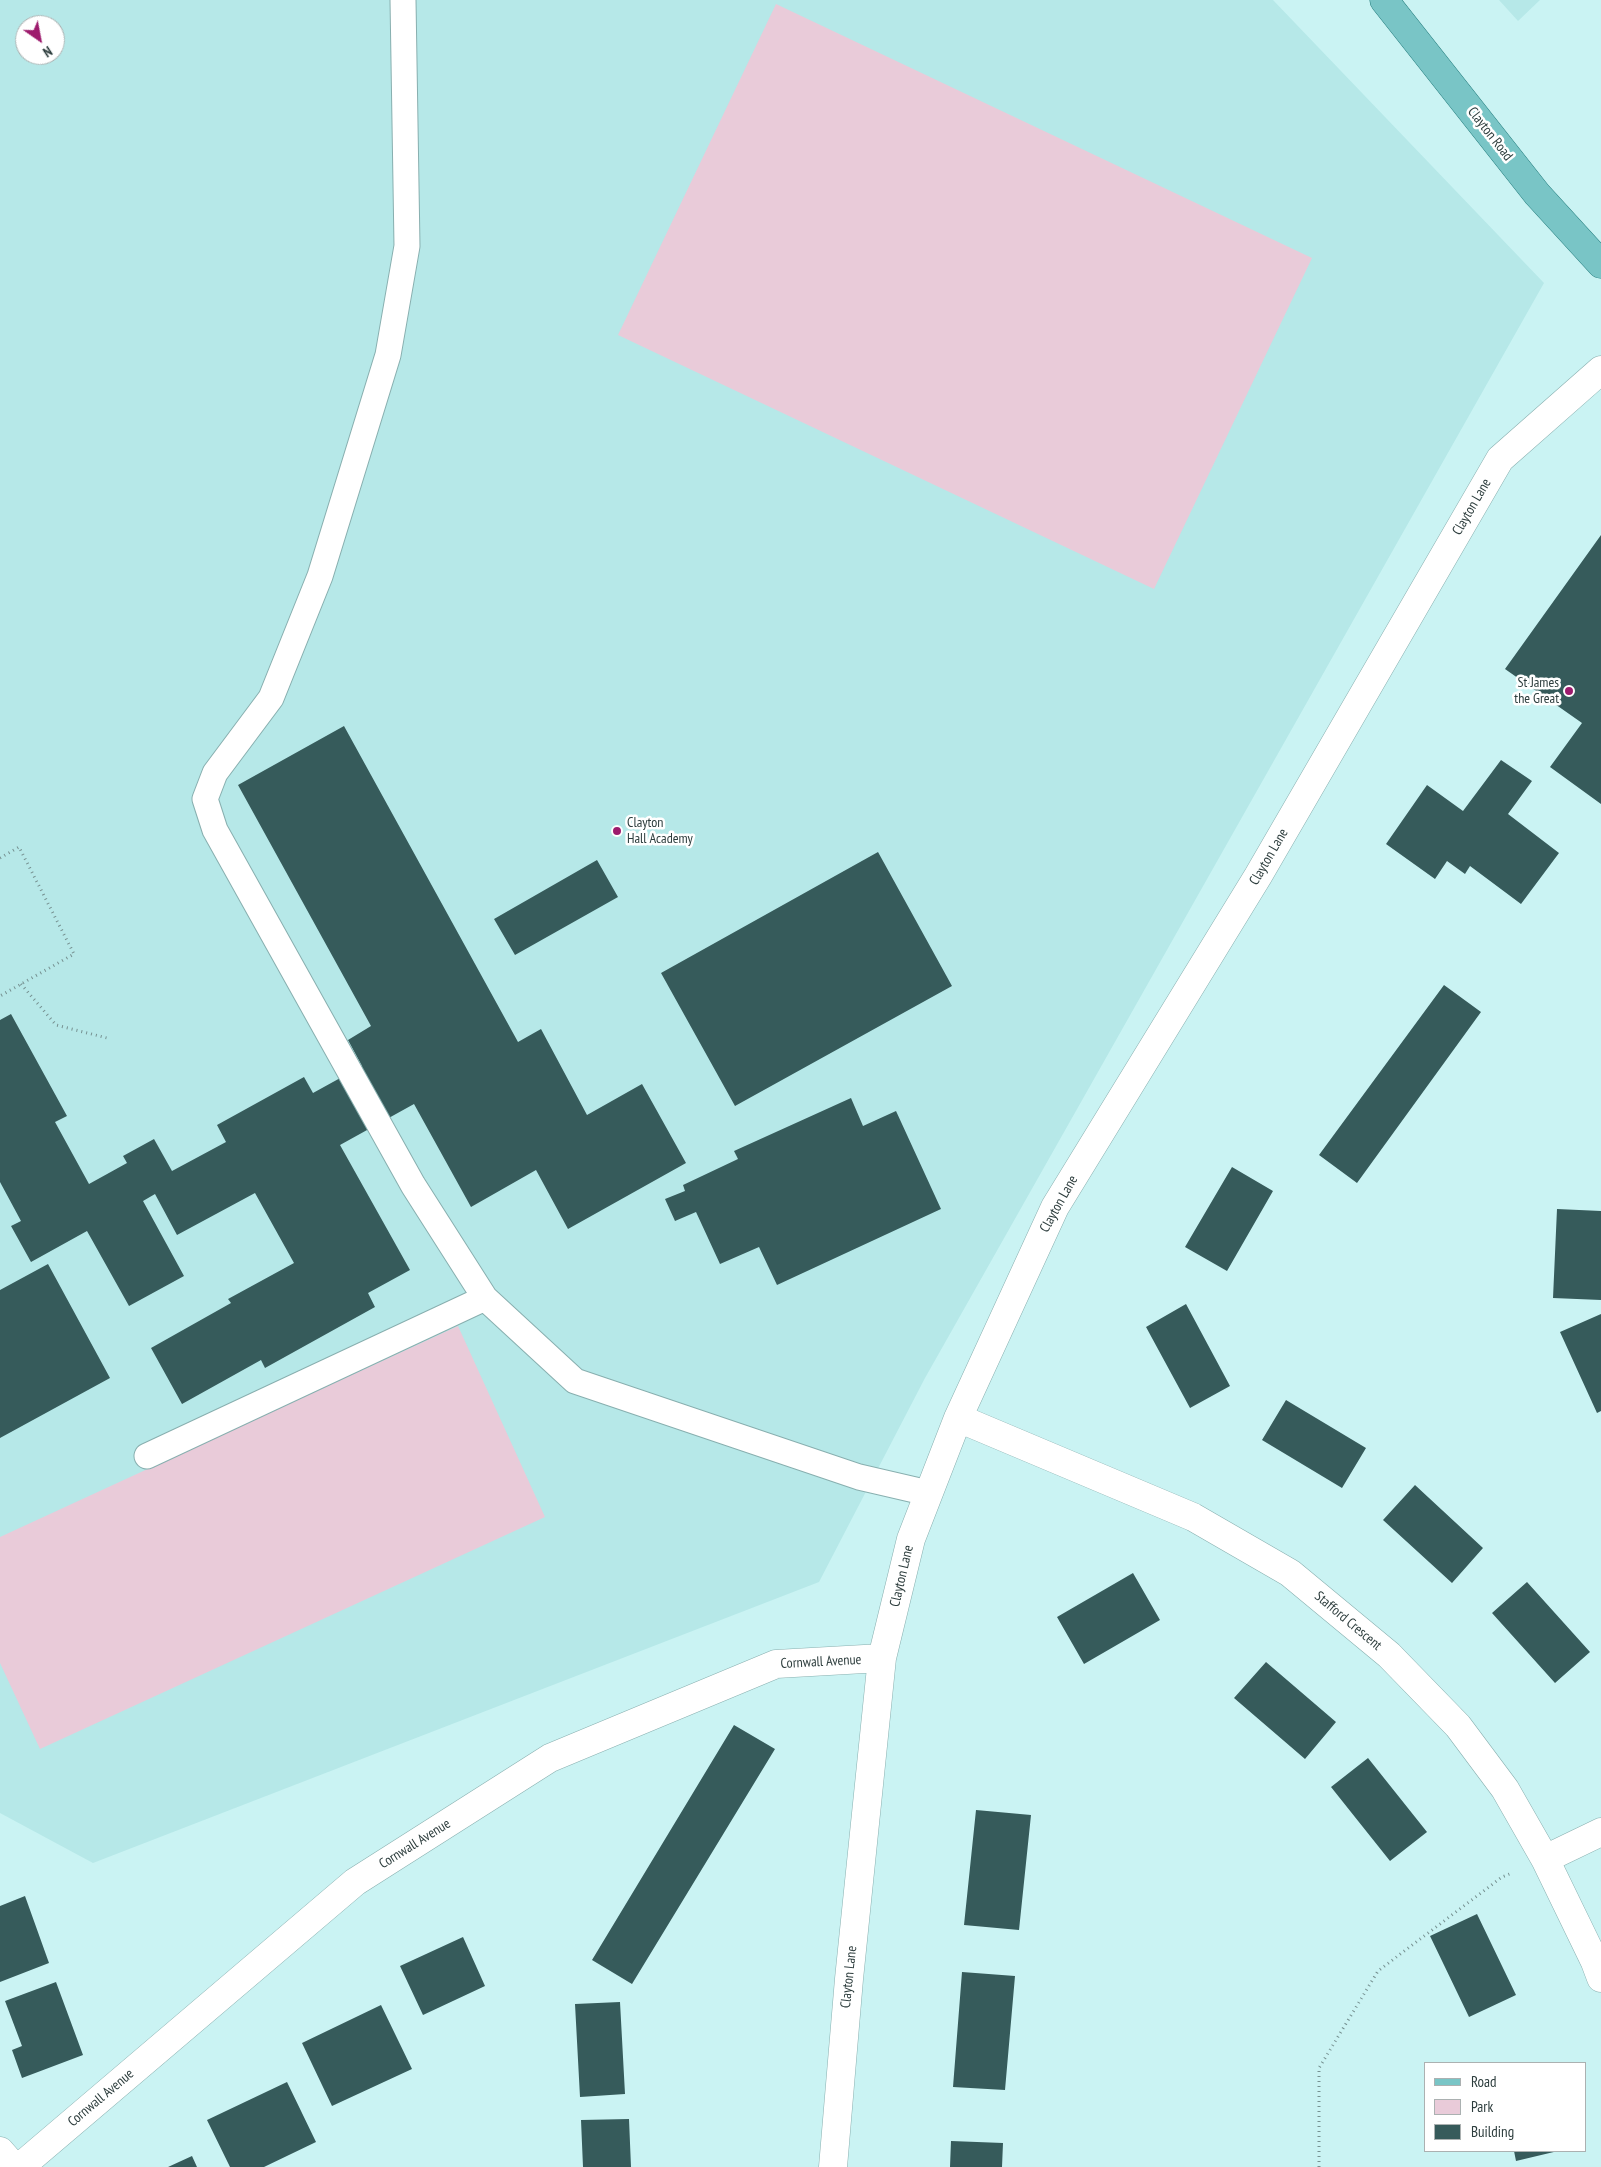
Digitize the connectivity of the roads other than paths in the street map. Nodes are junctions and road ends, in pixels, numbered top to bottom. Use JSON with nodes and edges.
{"nodes":[{"id":1,"x":403,"y":0,"type":"edge"},
{"id":2,"x":1384,"y":0,"type":"edge"},
{"id":3,"x":1597,"y":250,"type":"edge"},
{"id":4,"x":1601,"y":370,"type":"edge"},
{"id":5,"x":485,"y":1298,"type":"junction"},
{"id":6,"x":958,"y":1418,"type":"junction"},
{"id":7,"x":147,"y":1456,"type":"dead end"},
{"id":8,"x":928,"y":1493,"type":"junction"},
{"id":9,"x":882,"y":1658,"type":"junction"},
{"id":10,"x":1601,"y":1832,"type":"edge"},
{"id":11,"x":1545,"y":1859,"type":"junction"},
{"id":12,"x":1601,"y":1978,"type":"edge"},
{"id":13,"x":0,"y":2151,"type":"edge"},
{"id":14,"x":14,"y":2167,"type":"edge"},
{"id":15,"x":20,"y":2167,"type":"edge"},
{"id":16,"x":833,"y":2167,"type":"edge"}],
"edges":[{"from":1,"to":5,"type":"lane"},
{"from":2,"to":3,"type":"main road","name":"Clayton Road"},
{"from":4,"to":6,"type":"street","name":"Clayton Lane"},
{"from":5,"to":7,"type":"lane"},
{"from":5,"to":8,"type":"lane"},
{"from":6,"to":8,"type":"street","name":"Clayton Lane"},
{"from":6,"to":11,"type":"street","name":"Stafford Crescent"},
{"from":8,"to":9,"type":"street","name":"Clayton Lane"},
{"from":9,"to":15,"type":"street","name":"Cornwall Avenue"},
{"from":9,"to":16,"type":"street","name":"Clayton Lane"},
{"from":10,"to":11,"type":"street"},
{"from":11,"to":12,"type":"street","name":"Stafford Crescent"},
{"from":13,"to":14,"type":"street"}]}
